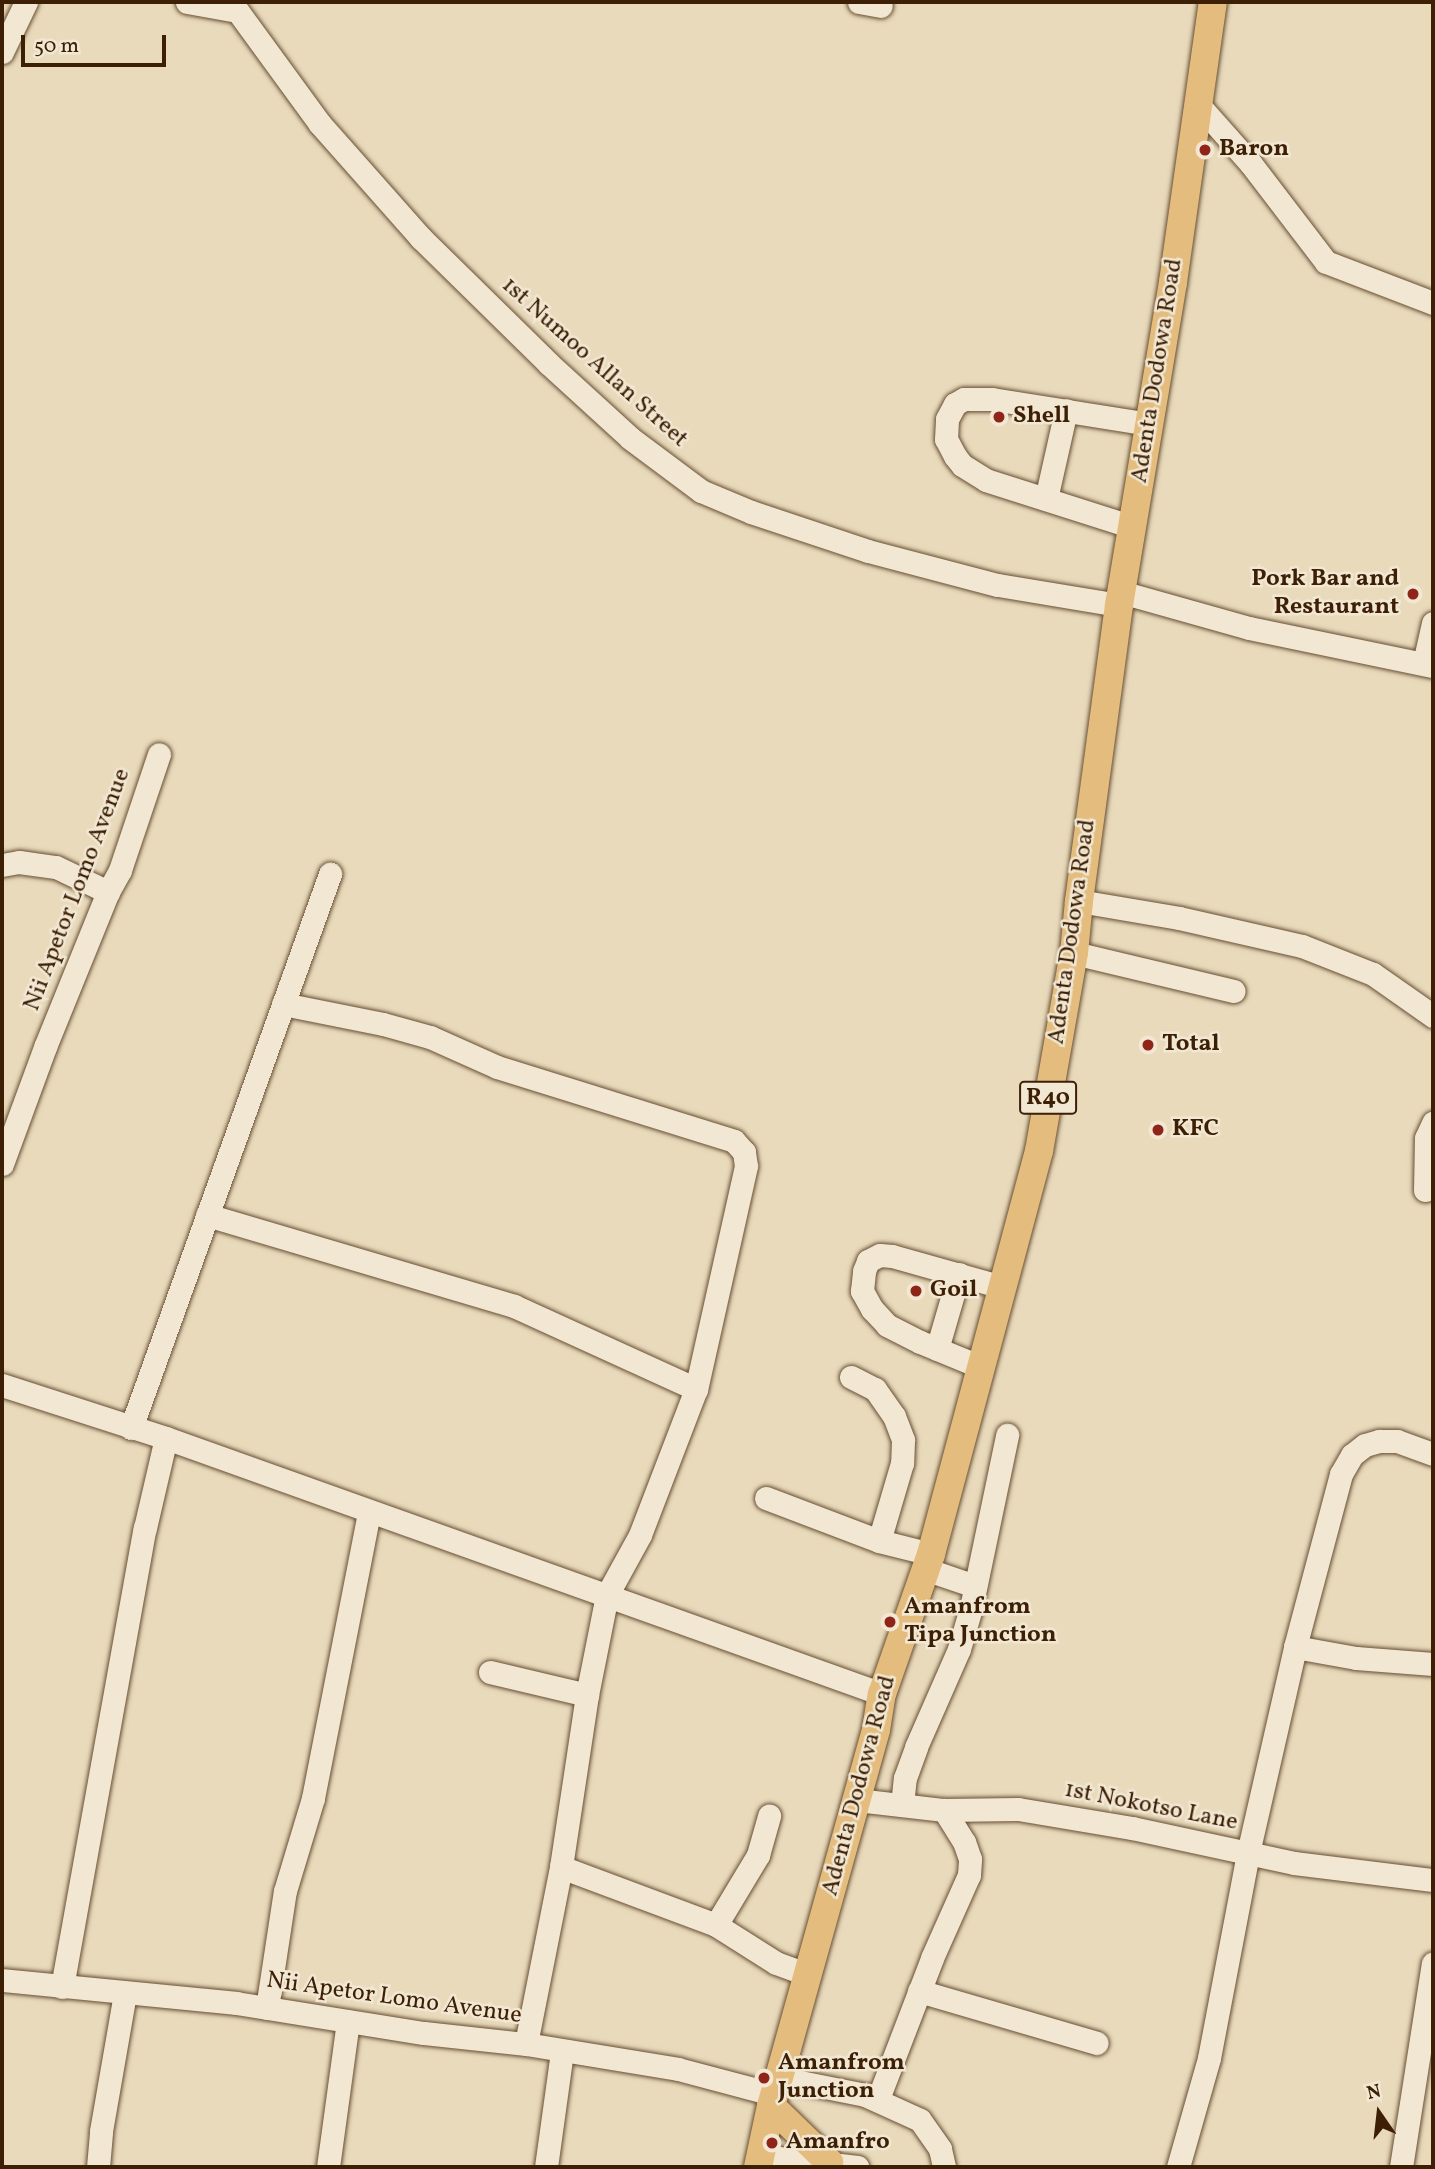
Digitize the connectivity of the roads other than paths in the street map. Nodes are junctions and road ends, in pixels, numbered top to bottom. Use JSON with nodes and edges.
{"nodes":[{"id":1,"x":26,"y":2,"type":"edge"},
{"id":2,"x":187,"y":2,"type":"edge"},
{"id":3,"x":859,"y":2,"type":"edge"},
{"id":4,"x":1213,"y":2,"type":"edge"},
{"id":5,"x":881,"y":6,"type":"dead end"},
{"id":6,"x":234,"y":7,"type":"edge"},
{"id":7,"x":2,"y":52,"type":"edge"},
{"id":8,"x":1197,"y":103,"type":"junction"},
{"id":9,"x":1433,"y":303,"type":"edge"},
{"id":10,"x":1066,"y":410,"type":"junction"},
{"id":11,"x":1150,"y":424,"type":"junction"},
{"id":12,"x":1046,"y":499,"type":"junction"},
{"id":13,"x":1133,"y":527,"type":"junction"},
{"id":14,"x":1120,"y":599,"type":"junction"},
{"id":15,"x":1433,"y":623,"type":"edge"},
{"id":16,"x":1429,"y":665,"type":"edge"},
{"id":17,"x":159,"y":754,"type":"dead end"},
{"id":18,"x":2,"y":865,"type":"edge"},
{"id":19,"x":330,"y":874,"type":"dead end"},
{"id":20,"x":108,"y":891,"type":"junction"},
{"id":21,"x":1079,"y":901,"type":"junction"},
{"id":22,"x":1074,"y":953,"type":"junction"},
{"id":23,"x":1234,"y":991,"type":"dead end"},
{"id":24,"x":283,"y":1004,"type":"junction"},
{"id":25,"x":1433,"y":1016,"type":"edge"},
{"id":26,"x":1433,"y":1122,"type":"edge"},
{"id":27,"x":2,"y":1164,"type":"edge"},
{"id":28,"x":1425,"y":1190,"type":"dead end"},
{"id":29,"x":207,"y":1214,"type":"junction"},
{"id":30,"x":959,"y":1274,"type":"junction"},
{"id":31,"x":1002,"y":1287,"type":"junction"},
{"id":32,"x":937,"y":1349,"type":"junction"},
{"id":33,"x":981,"y":1367,"type":"junction"},
{"id":34,"x":851,"y":1377,"type":"dead end"},
{"id":35,"x":2,"y":1385,"type":"edge"},
{"id":36,"x":696,"y":1389,"type":"junction"},
{"id":37,"x":131,"y":1427,"type":"junction"},
{"id":38,"x":1007,"y":1434,"type":"dead end"},
{"id":39,"x":166,"y":1438,"type":"junction"},
{"id":40,"x":1433,"y":1454,"type":"edge"},
{"id":41,"x":766,"y":1498,"type":"dead end"},
{"id":42,"x":369,"y":1513,"type":"junction"},
{"id":43,"x":878,"y":1541,"type":"junction"},
{"id":44,"x":928,"y":1562,"type":"junction"},
{"id":45,"x":975,"y":1586,"type":"junction"},
{"id":46,"x":607,"y":1595,"type":"junction"},
{"id":47,"x":1295,"y":1647,"type":"junction"},
{"id":48,"x":1433,"y":1664,"type":"edge"},
{"id":49,"x":490,"y":1672,"type":"dead end"},
{"id":50,"x":882,"y":1694,"type":"junction"},
{"id":51,"x":587,"y":1695,"type":"junction"},
{"id":52,"x":857,"y":1800,"type":"junction"},
{"id":53,"x":902,"y":1805,"type":"junction"},
{"id":54,"x":944,"y":1810,"type":"junction"},
{"id":55,"x":769,"y":1816,"type":"dead end"},
{"id":56,"x":1248,"y":1853,"type":"junction"},
{"id":57,"x":561,"y":1867,"type":"junction"},
{"id":58,"x":1433,"y":1880,"type":"edge"},
{"id":59,"x":716,"y":1925,"type":"junction"},
{"id":60,"x":1433,"y":1963,"type":"edge"},
{"id":61,"x":809,"y":1976,"type":"junction"},
{"id":62,"x":2,"y":1980,"type":"edge"},
{"id":63,"x":62,"y":1987,"type":"junction"},
{"id":64,"x":919,"y":1991,"type":"junction"},
{"id":65,"x":125,"y":1993,"type":"junction"},
{"id":66,"x":267,"y":2008,"type":"junction"},
{"id":67,"x":348,"y":2021,"type":"junction"},
{"id":68,"x":1097,"y":2043,"type":"dead end"},
{"id":69,"x":526,"y":2044,"type":"junction"},
{"id":70,"x":562,"y":2051,"type":"junction"},
{"id":71,"x":776,"y":2093,"type":"junction"},
{"id":72,"x":878,"y":2099,"type":"junction"},
{"id":73,"x":760,"y":2162,"type":"edge"},
{"id":74,"x":829,"y":2162,"type":"junction"},
{"id":75,"x":98,"y":2167,"type":"edge"},
{"id":76,"x":328,"y":2167,"type":"edge"},
{"id":77,"x":546,"y":2167,"type":"edge"},
{"id":78,"x":857,"y":2167,"type":"edge"},
{"id":79,"x":944,"y":2167,"type":"edge"},
{"id":80,"x":1178,"y":2167,"type":"edge"},
{"id":81,"x":1401,"y":2167,"type":"edge"}],
"edges":[{"from":1,"to":7,"type":"street"},
{"from":2,"to":6,"type":"street"},
{"from":3,"to":5,"type":"street"},
{"from":4,"to":8,"type":"main road","name":"Adenta Dodowa Road","number":"R40"},
{"from":6,"to":14,"type":"street","name":"1st Numoo Allan Street"},
{"from":8,"to":9,"type":"street"},
{"from":8,"to":11,"type":"main road","name":"Adenta Dodowa Road","number":"R40"},
{"from":10,"to":11,"type":"street"},
{"from":10,"to":12,"type":"street"},
{"from":10,"to":12,"type":"street"},
{"from":11,"to":13,"type":"main road","name":"Adenta Dodowa Road","number":"R40"},
{"from":12,"to":13,"type":"street"},
{"from":13,"to":14,"type":"main road","name":"Adenta Dodowa Road","number":"R40"},
{"from":14,"to":16,"type":"street","name":"1st Numoo Allan Street"},
{"from":14,"to":21,"type":"main road","name":"Adenta Dodowa Road","number":"R40"},
{"from":15,"to":16,"type":"street"},
{"from":17,"to":20,"type":"street","name":"Nii Apetor Lomo Avenue"},
{"from":18,"to":20,"type":"street"},
{"from":19,"to":24,"type":"street"},
{"from":20,"to":27,"type":"street","name":"Nii Apetor Lomo Avenue"},
{"from":21,"to":22,"type":"main road","name":"Adenta Dodowa Road","number":"R40"},
{"from":21,"to":25,"type":"street"},
{"from":22,"to":23,"type":"street"},
{"from":22,"to":31,"type":"main road","name":"Adenta Dodowa Road","number":"R40"},
{"from":24,"to":29,"type":"street"},
{"from":24,"to":36,"type":"street"},
{"from":26,"to":28,"type":"street"},
{"from":29,"to":36,"type":"street"},
{"from":29,"to":37,"type":"street"},
{"from":30,"to":31,"type":"street"},
{"from":30,"to":32,"type":"street"},
{"from":30,"to":32,"type":"street"},
{"from":31,"to":33,"type":"main road","name":"Adenta Dodowa Road","number":"R40"},
{"from":32,"to":33,"type":"street"},
{"from":33,"to":44,"type":"main road","name":"Adenta Dodowa Road","number":"R40"},
{"from":34,"to":43,"type":"street"},
{"from":35,"to":37,"type":"street"},
{"from":36,"to":46,"type":"street"},
{"from":37,"to":39,"type":"street"},
{"from":38,"to":45,"type":"street"},
{"from":39,"to":42,"type":"street"},
{"from":39,"to":63,"type":"street"},
{"from":40,"to":47,"type":"street"},
{"from":41,"to":43,"type":"street"},
{"from":42,"to":46,"type":"street"},
{"from":42,"to":66,"type":"street"},
{"from":43,"to":44,"type":"street"},
{"from":44,"to":45,"type":"street"},
{"from":44,"to":50,"type":"main road","name":"Adenta Dodowa Road","number":"R40"},
{"from":45,"to":53,"type":"street"},
{"from":46,"to":50,"type":"street"},
{"from":46,"to":51,"type":"street"},
{"from":47,"to":48,"type":"street"},
{"from":47,"to":56,"type":"street"},
{"from":49,"to":51,"type":"street"},
{"from":50,"to":52,"type":"main road","name":"Adenta Dodowa Road","number":"R40"},
{"from":51,"to":57,"type":"street"},
{"from":52,"to":53,"type":"street","name":"1st Nokotso Lane"},
{"from":52,"to":61,"type":"main road","name":"Adenta Dodowa Road","number":"R40"},
{"from":53,"to":54,"type":"street","name":"1st Nokotso Lane"},
{"from":54,"to":56,"type":"street","name":"1st Nokotso Lane"},
{"from":54,"to":64,"type":"street"},
{"from":55,"to":59,"type":"street"},
{"from":56,"to":58,"type":"street","name":"1st Nokotso Lane"},
{"from":56,"to":80,"type":"street"},
{"from":57,"to":59,"type":"street"},
{"from":57,"to":69,"type":"street"},
{"from":59,"to":61,"type":"street"},
{"from":60,"to":81,"type":"street"},
{"from":61,"to":71,"type":"main road","name":"Adenta Dodowa Road","number":"R40"},
{"from":62,"to":63,"type":"street","name":"Nii Apetor Lomo Avenue"},
{"from":63,"to":65,"type":"street","name":"Nii Apetor Lomo Avenue"},
{"from":64,"to":68,"type":"street"},
{"from":64,"to":72,"type":"street"},
{"from":65,"to":66,"type":"street","name":"Nii Apetor Lomo Avenue"},
{"from":65,"to":75,"type":"street"},
{"from":66,"to":67,"type":"street","name":"Nii Apetor Lomo Avenue"},
{"from":67,"to":69,"type":"street","name":"Nii Apetor Lomo Avenue"},
{"from":67,"to":76,"type":"street"},
{"from":69,"to":70,"type":"street","name":"Nii Apetor Lomo Avenue"},
{"from":70,"to":71,"type":"street","name":"Nii Apetor Lomo Avenue"},
{"from":70,"to":77,"type":"street"},
{"from":71,"to":72,"type":"street","name":"Nii Apetor Lomo Avenue"},
{"from":71,"to":73,"type":"main road","name":"Adenta Dodowa Road","number":"R40"},
{"from":71,"to":74,"type":"main road"},
{"from":72,"to":79,"type":"street","name":"Nii Apetor Lomo Avenue"},
{"from":73,"to":74,"type":"street"},
{"from":74,"to":78,"type":"street"}]}
